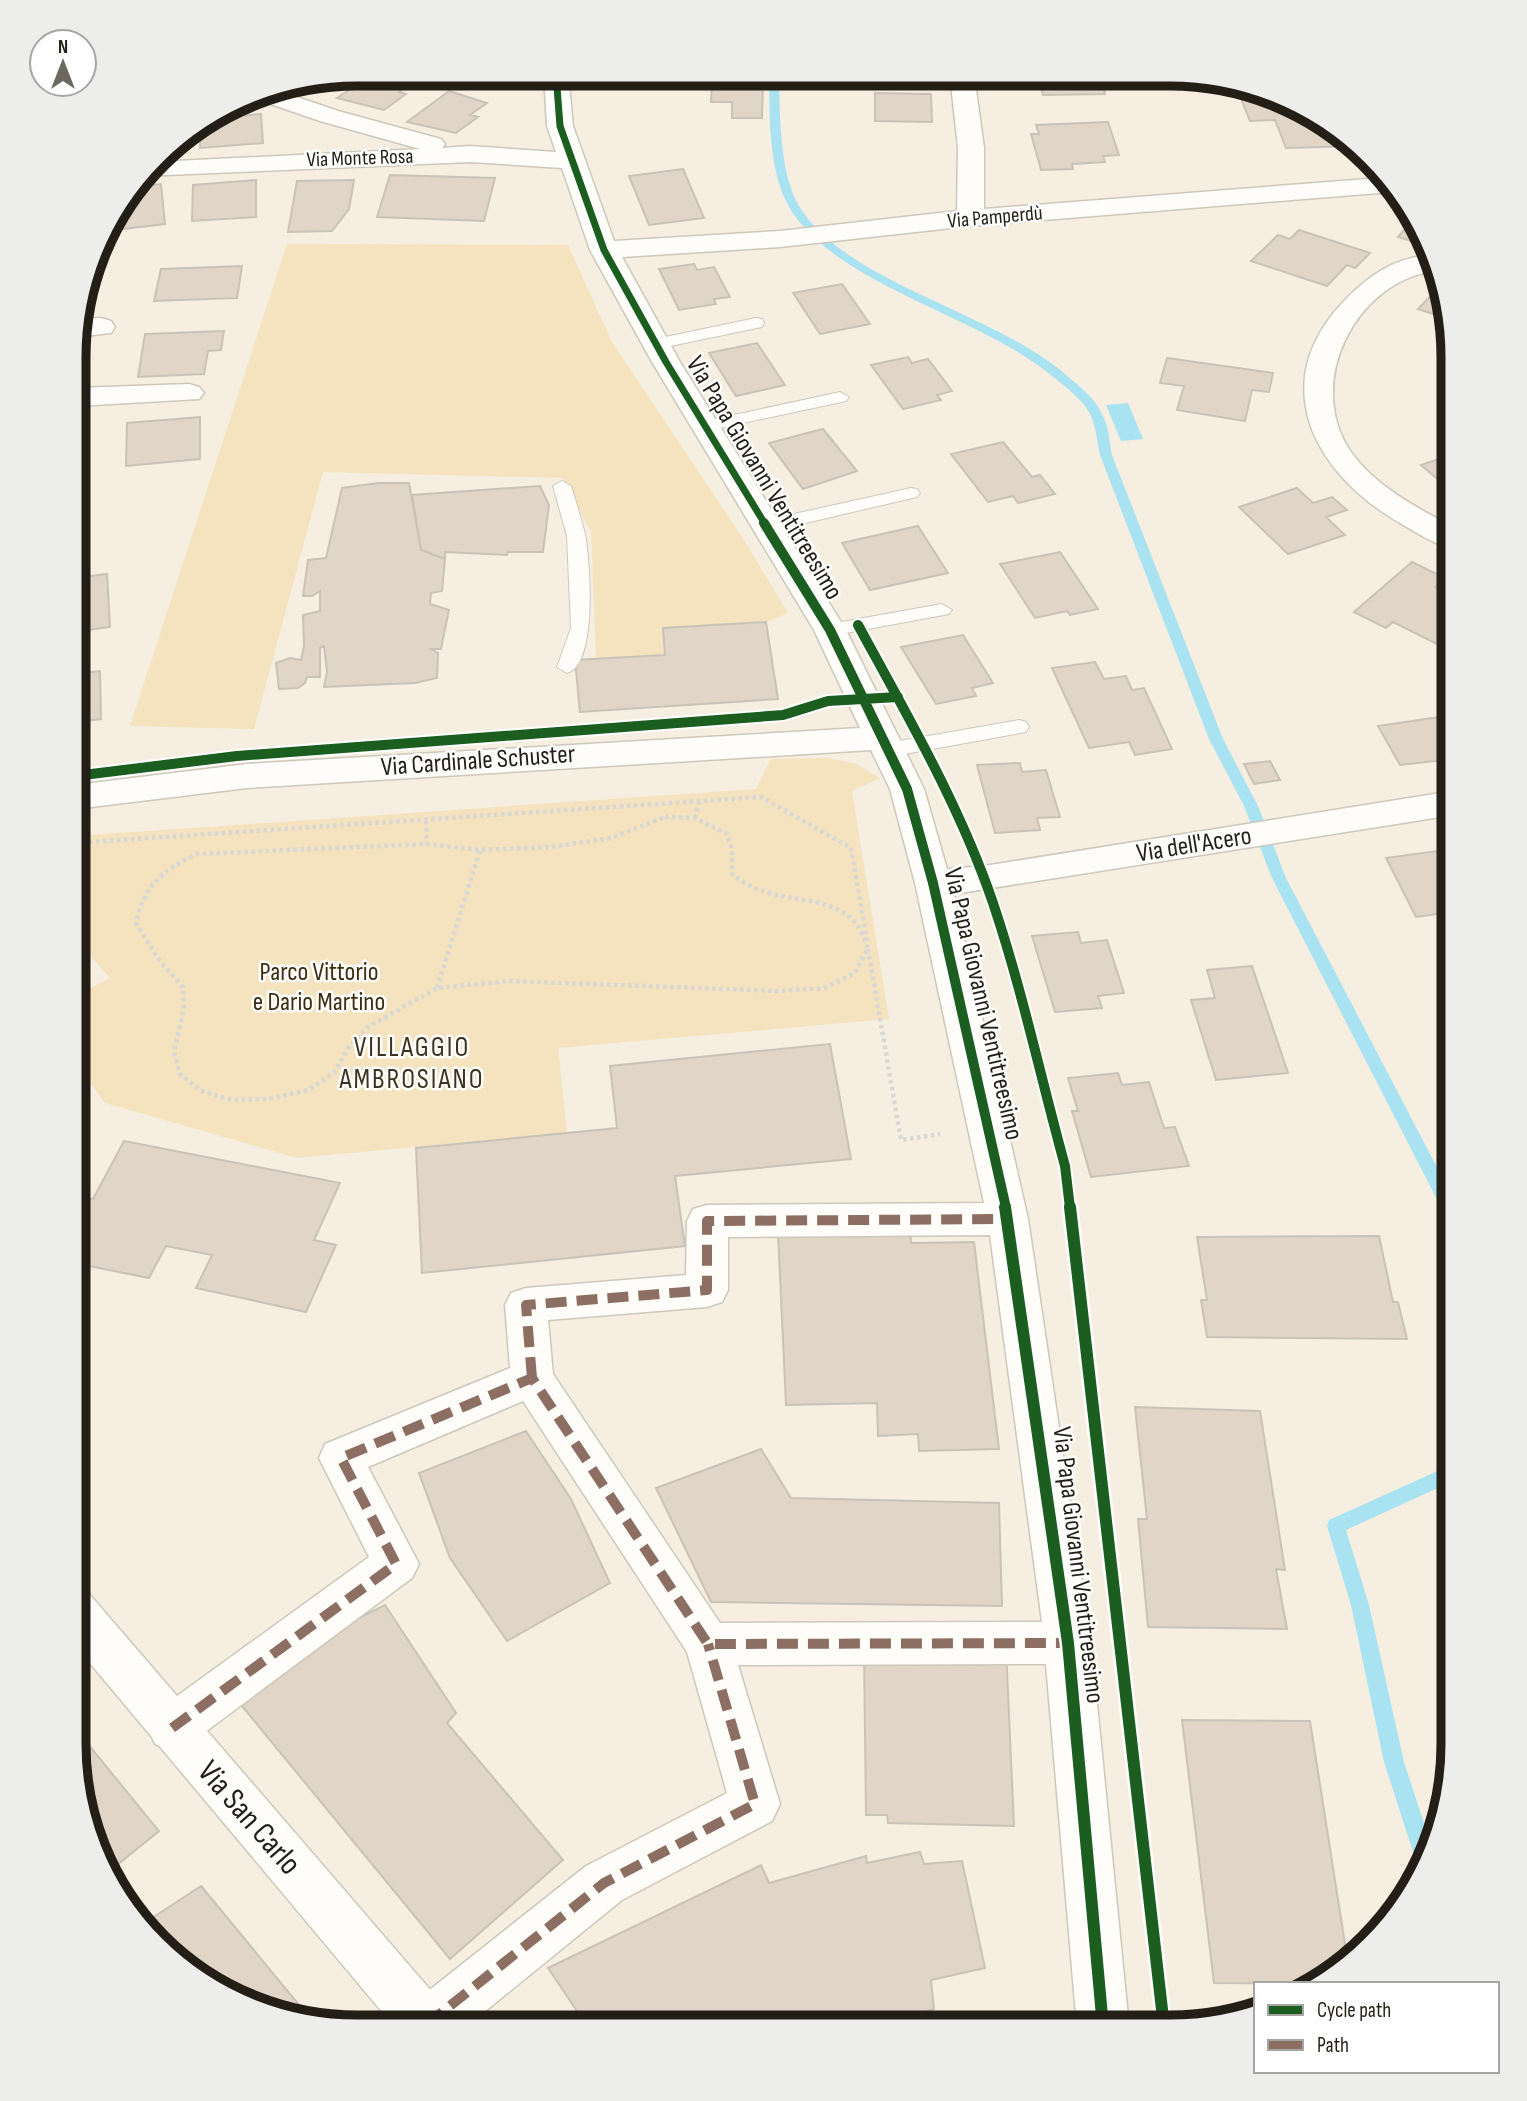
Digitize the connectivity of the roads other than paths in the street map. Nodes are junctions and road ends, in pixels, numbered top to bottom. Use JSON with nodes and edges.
{"nodes":[{"id":1,"x":557,"y":86,"type":"edge"},
{"id":2,"x":963,"y":86,"type":"edge"},
{"id":3,"x":277,"y":98,"type":"edge"},
{"id":4,"x":329,"y":116,"type":"junction"},
{"id":5,"x":470,"y":154,"type":"junction"},
{"id":6,"x":309,"y":160,"type":"junction"},
{"id":7,"x":571,"y":160,"type":"junction"},
{"id":8,"x":161,"y":169,"type":"edge"},
{"id":9,"x":1380,"y":185,"type":"edge"},
{"id":10,"x":971,"y":218,"type":"junction"},
{"id":11,"x":604,"y":250,"type":"junction"},
{"id":12,"x":1425,"y":263,"type":"edge"},
{"id":13,"x":756,"y":323,"type":"dead end"},
{"id":14,"x":656,"y":344,"type":"junction"},
{"id":15,"x":189,"y":393,"type":"dead end"},
{"id":16,"x":86,"y":397,"type":"edge"},
{"id":17,"x":841,"y":397,"type":"dead end"},
{"id":18,"x":706,"y":426,"type":"junction"},
{"id":19,"x":562,"y":486,"type":"dead end"},
{"id":20,"x":911,"y":493,"type":"dead end"},
{"id":21,"x":767,"y":526,"type":"junction"},
{"id":22,"x":1441,"y":532,"type":"edge"},
{"id":23,"x":942,"y":610,"type":"dead end"},
{"id":24,"x":830,"y":630,"type":"junction"},
{"id":25,"x":567,"y":667,"type":"dead end"},
{"id":26,"x":1018,"y":727,"type":"dead end"},
{"id":27,"x":885,"y":744,"type":"junction"},
{"id":28,"x":86,"y":796,"type":"edge"},
{"id":29,"x":1441,"y":805,"type":"edge"},
{"id":30,"x":933,"y":883,"type":"junction"},
{"id":31,"x":1008,"y":1219,"type":"junction"},
{"id":32,"x":532,"y":1378,"type":"junction"},
{"id":33,"x":86,"y":1624,"type":"edge"},
{"id":34,"x":1068,"y":1643,"type":"junction"},
{"id":35,"x":708,"y":1644,"type":"junction"},
{"id":36,"x":172,"y":1728,"type":"junction"},
{"id":37,"x":418,"y":2015,"type":"edge"},
{"id":38,"x":439,"y":2015,"type":"edge"},
{"id":39,"x":1102,"y":2015,"type":"edge"}],
"edges":[{"from":1,"to":7,"type":"street","name":"Via Papa Giovanni Ventitreesimo"},
{"from":2,"to":10,"type":"street"},
{"from":3,"to":4,"type":"street"},
{"from":4,"to":5,"type":"street"},
{"from":4,"to":6,"type":"street"},
{"from":5,"to":6,"type":"street","name":"Via Monte Rosa"},
{"from":5,"to":7,"type":"street","name":"Via Monte Rosa"},
{"from":6,"to":8,"type":"street","name":"Via Monte Rosa"},
{"from":7,"to":11,"type":"street","name":"Via Papa Giovanni Ventitreesimo"},
{"from":9,"to":10,"type":"street","name":"Via Pamperdù"},
{"from":10,"to":11,"type":"street","name":"Via Pamperdù"},
{"from":11,"to":14,"type":"street","name":"Via Papa Giovanni Ventitreesimo"},
{"from":12,"to":22,"type":"street"},
{"from":13,"to":14,"type":"lane"},
{"from":14,"to":18,"type":"street","name":"Via Papa Giovanni Ventitreesimo"},
{"from":15,"to":16,"type":"street"},
{"from":17,"to":18,"type":"lane"},
{"from":18,"to":21,"type":"street","name":"Via Papa Giovanni Ventitreesimo"},
{"from":19,"to":25,"type":"lane"},
{"from":20,"to":21,"type":"lane"},
{"from":21,"to":24,"type":"street","name":"Via Papa Giovanni Ventitreesimo"},
{"from":23,"to":24,"type":"lane"},
{"from":24,"to":27,"type":"street","name":"Via Papa Giovanni Ventitreesimo"},
{"from":26,"to":27,"type":"lane"},
{"from":27,"to":28,"type":"street","name":"Via Cardinale Schuster"},
{"from":27,"to":30,"type":"street","name":"Via Papa Giovanni Ventitreesimo"},
{"from":29,"to":30,"type":"street","name":"Via dell'Acero"},
{"from":30,"to":31,"type":"street","name":"Via Papa Giovanni Ventitreesimo"},
{"from":31,"to":32,"type":"street"},
{"from":31,"to":34,"type":"street","name":"Via Papa Giovanni Ventitreesimo"},
{"from":32,"to":35,"type":"street"},
{"from":32,"to":36,"type":"street"},
{"from":33,"to":36,"type":"street","name":"Via San Carlo"},
{"from":34,"to":35,"type":"street"},
{"from":34,"to":39,"type":"street","name":"Via Papa Giovanni Ventitreesimo"},
{"from":35,"to":38,"type":"street"},
{"from":36,"to":37,"type":"street","name":"Via San Carlo"}]}
